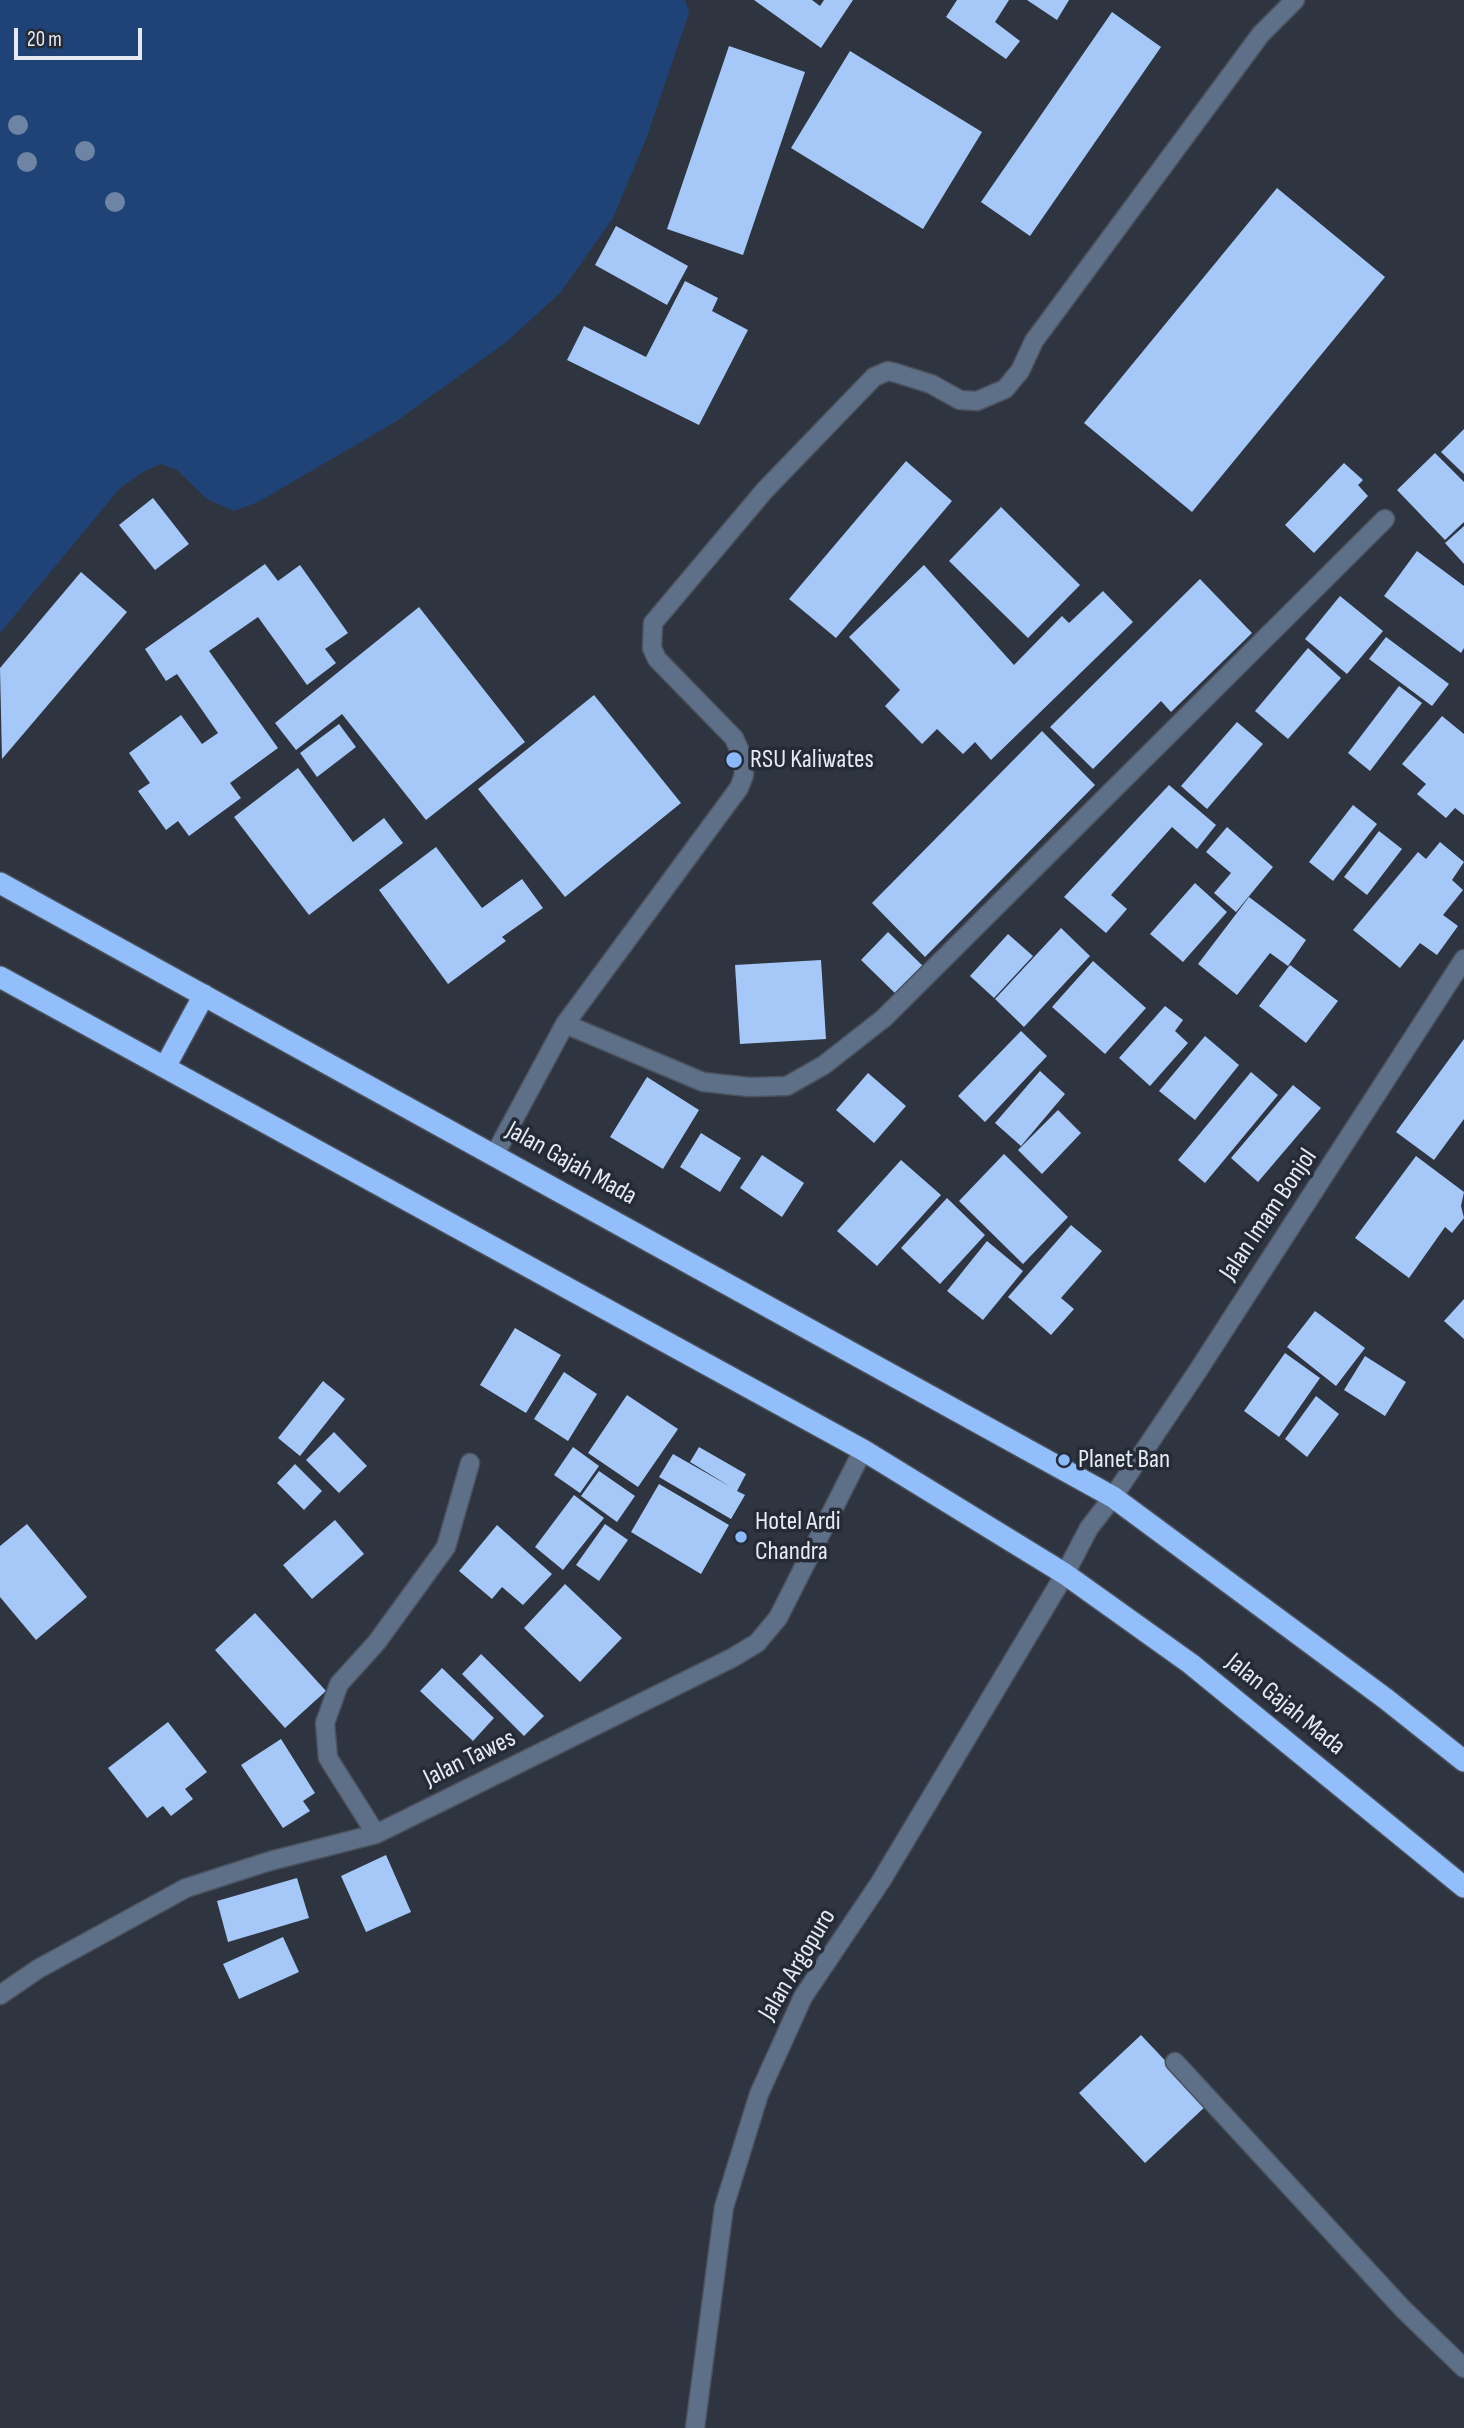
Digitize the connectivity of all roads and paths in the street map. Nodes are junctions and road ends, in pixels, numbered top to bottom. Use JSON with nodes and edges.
{"nodes":[{"id":1,"x":1293,"y":1,"type":"edge"},
{"id":2,"x":1385,"y":519,"type":"dead end"},
{"id":3,"x":0,"y":883,"type":"edge"},
{"id":4,"x":1464,"y":959,"type":"edge"},
{"id":5,"x":0,"y":977,"type":"edge"},
{"id":6,"x":204,"y":995,"type":"junction"},
{"id":7,"x":565,"y":1024,"type":"junction"},
{"id":8,"x":166,"y":1067,"type":"junction"},
{"id":9,"x":495,"y":1154,"type":"junction"},
{"id":10,"x":863,"y":1450,"type":"junction"},
{"id":11,"x":470,"y":1463,"type":"dead end"},
{"id":12,"x":1114,"y":1497,"type":"junction"},
{"id":13,"x":1065,"y":1574,"type":"junction"},
{"id":14,"x":1464,"y":1761,"type":"edge"},
{"id":15,"x":376,"y":1834,"type":"junction"},
{"id":16,"x":1464,"y":1887,"type":"edge"},
{"id":17,"x":0,"y":1995,"type":"edge"},
{"id":18,"x":1175,"y":2062,"type":"dead end"},
{"id":19,"x":1464,"y":2368,"type":"edge"},
{"id":20,"x":695,"y":2428,"type":"edge"}],
"edges":[{"from":1,"to":7,"type":"street"},
{"from":2,"to":7,"type":"street"},
{"from":3,"to":6,"type":"highway","name":"Jalan Gajah Mada"},
{"from":4,"to":12,"type":"street","name":"Jalan Imam Bonjol"},
{"from":5,"to":8,"type":"highway","name":"Jalan Gajah Mada"},
{"from":6,"to":8,"type":"highway"},
{"from":6,"to":9,"type":"highway","name":"Jalan Gajah Mada"},
{"from":7,"to":9,"type":"street"},
{"from":8,"to":10,"type":"highway","name":"Jalan Gajah Mada"},
{"from":9,"to":12,"type":"highway","name":"Jalan Gajah Mada"},
{"from":10,"to":13,"type":"highway","name":"Jalan Gajah Mada"},
{"from":10,"to":15,"type":"street","name":"Jalan Tawes"},
{"from":11,"to":15,"type":"street"},
{"from":12,"to":13,"type":"street"},
{"from":12,"to":14,"type":"highway","name":"Jalan Gajah Mada"},
{"from":13,"to":16,"type":"highway","name":"Jalan Gajah Mada"},
{"from":13,"to":20,"type":"street","name":"Jalan Argopuro"},
{"from":15,"to":17,"type":"street","name":"Jalan Tawes"},
{"from":18,"to":19,"type":"street"}]}
